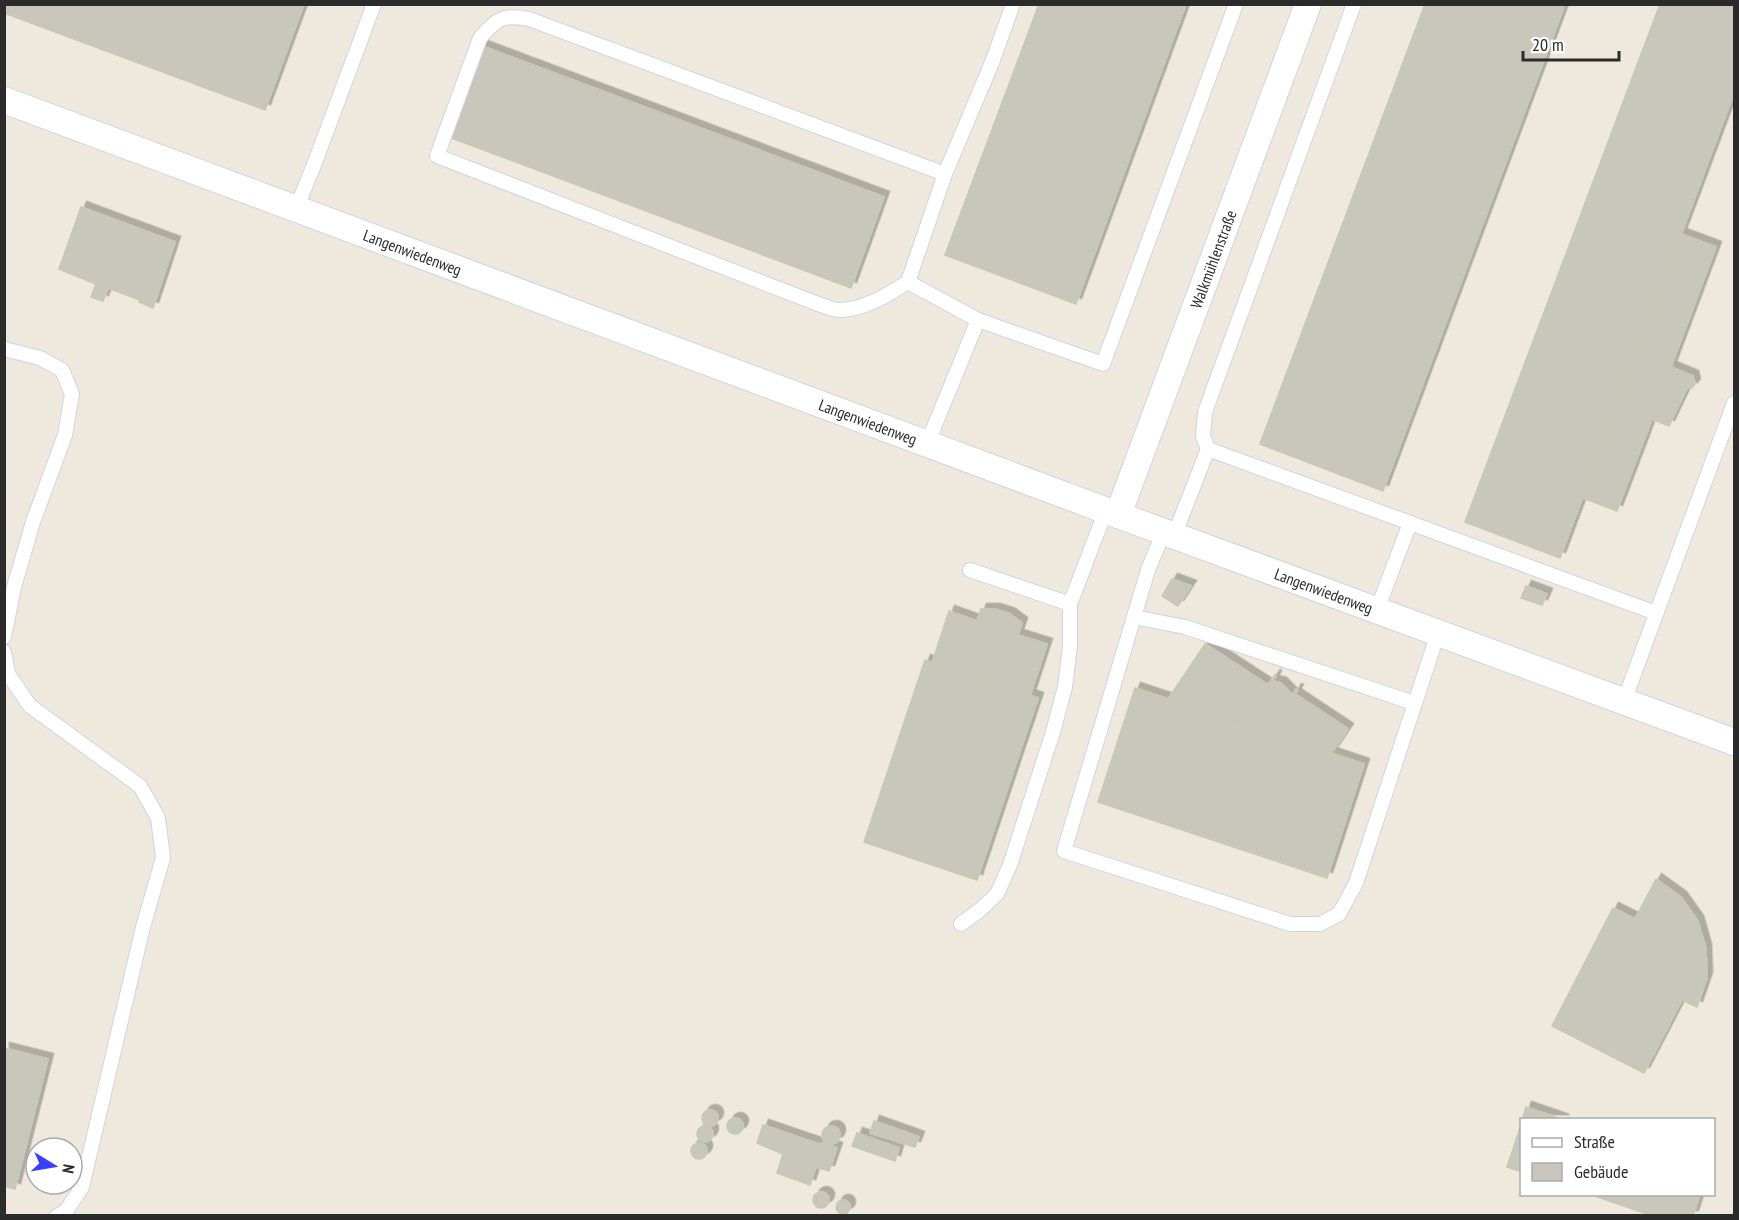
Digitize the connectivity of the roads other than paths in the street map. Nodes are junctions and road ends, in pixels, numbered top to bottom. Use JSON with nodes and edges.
{"nodes":[{"id":1,"x":374,"y":4,"type":"edge"},
{"id":2,"x":1013,"y":4,"type":"edge"},
{"id":3,"x":1236,"y":4,"type":"edge"},
{"id":4,"x":1308,"y":4,"type":"edge"},
{"id":5,"x":1354,"y":4,"type":"edge"},
{"id":6,"x":5,"y":102,"type":"edge"},
{"id":7,"x":945,"y":174,"type":"junction"},
{"id":8,"x":296,"y":209,"type":"junction"},
{"id":9,"x":908,"y":282,"type":"junction"},
{"id":10,"x":978,"y":320,"type":"junction"},
{"id":11,"x":4,"y":348,"type":"edge"},
{"id":12,"x":1734,"y":403,"type":"edge"},
{"id":13,"x":927,"y":444,"type":"junction"},
{"id":14,"x":1208,"y":449,"type":"junction"},
{"id":15,"x":1112,"y":513,"type":"junction"},
{"id":16,"x":1410,"y":523,"type":"junction"},
{"id":17,"x":1169,"y":533,"type":"junction"},
{"id":18,"x":970,"y":570,"type":"dead end"},
{"id":19,"x":1070,"y":604,"type":"junction"},
{"id":20,"x":1377,"y":610,"type":"junction"},
{"id":21,"x":1656,"y":614,"type":"junction"},
{"id":22,"x":1134,"y":617,"type":"junction"},
{"id":23,"x":1438,"y":633,"type":"junction"},
{"id":24,"x":4,"y":637,"type":"edge"},
{"id":25,"x":4,"y":652,"type":"edge"},
{"id":26,"x":1624,"y":701,"type":"junction"},
{"id":27,"x":1414,"y":703,"type":"junction"},
{"id":28,"x":1734,"y":742,"type":"edge"},
{"id":29,"x":961,"y":924,"type":"dead end"},
{"id":30,"x":57,"y":1215,"type":"edge"}],
"edges":[{"from":1,"to":8,"type":"lane"},
{"from":2,"to":7,"type":"lane"},
{"from":3,"to":10,"type":"lane"},
{"from":4,"to":15,"type":"street","name":"Walkmühlenstraße"},
{"from":5,"to":14,"type":"lane"},
{"from":6,"to":8,"type":"street","name":"Langenwiedenweg"},
{"from":7,"to":9,"type":"lane"},
{"from":7,"to":9,"type":"lane"},
{"from":8,"to":13,"type":"street","name":"Langenwiedenweg"},
{"from":9,"to":10,"type":"lane"},
{"from":10,"to":13,"type":"lane"},
{"from":11,"to":24,"type":"lane"},
{"from":12,"to":21,"type":"lane"},
{"from":13,"to":15,"type":"street","name":"Langenwiedenweg"},
{"from":14,"to":16,"type":"lane"},
{"from":14,"to":17,"type":"lane"},
{"from":15,"to":17,"type":"street","name":"Langenwiedenweg"},
{"from":15,"to":19,"type":"lane"},
{"from":16,"to":20,"type":"lane"},
{"from":16,"to":21,"type":"lane"},
{"from":17,"to":20,"type":"street","name":"Langenwiedenweg"},
{"from":17,"to":22,"type":"lane"},
{"from":18,"to":19,"type":"lane"},
{"from":19,"to":29,"type":"lane"},
{"from":20,"to":23,"type":"street","name":"Langenwiedenweg"},
{"from":21,"to":26,"type":"lane"},
{"from":22,"to":27,"type":"lane"},
{"from":22,"to":27,"type":"lane"},
{"from":23,"to":26,"type":"street","name":"Langenwiedenweg"},
{"from":23,"to":27,"type":"lane"},
{"from":25,"to":30,"type":"lane"},
{"from":26,"to":28,"type":"street","name":"Langenwiedenweg"}]}
